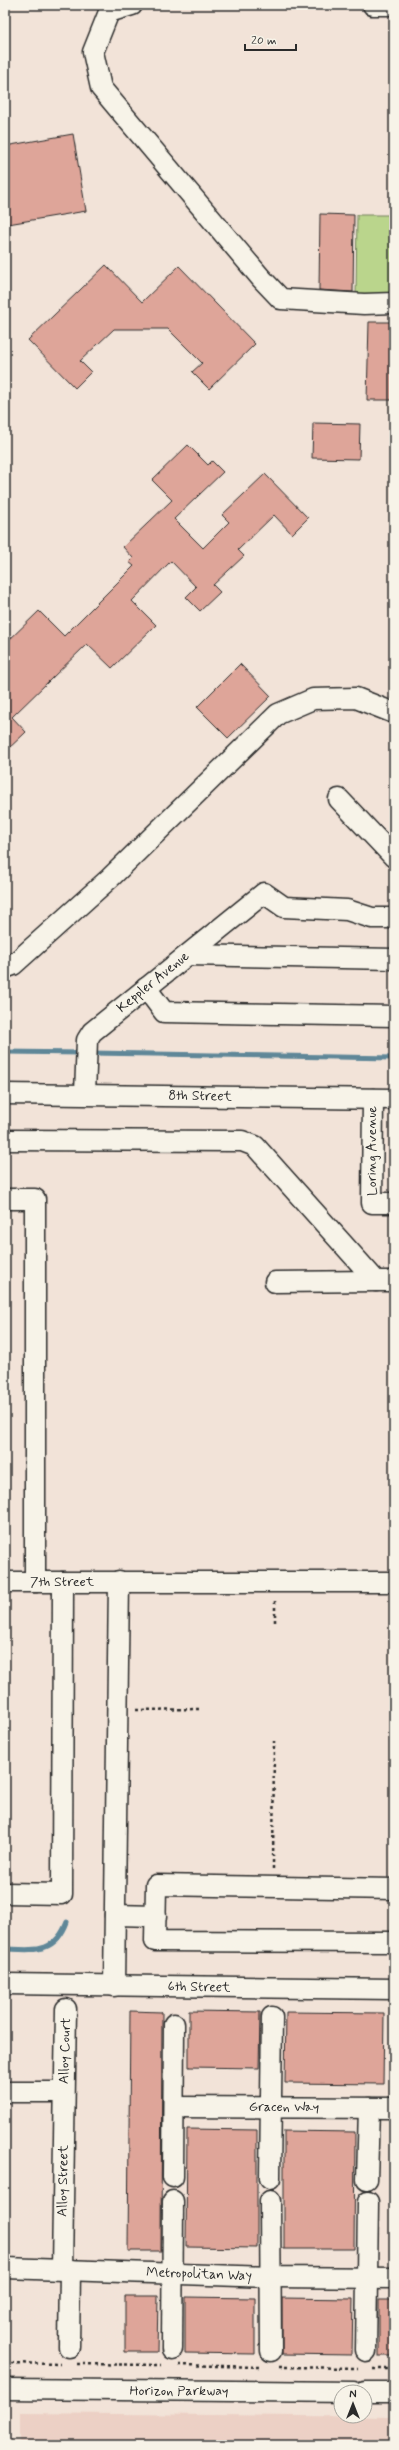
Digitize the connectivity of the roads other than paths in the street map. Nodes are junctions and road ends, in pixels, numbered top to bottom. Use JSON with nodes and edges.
{"nodes":[{"id":1,"x":132,"y":5,"type":"edge"},
{"id":2,"x":373,"y":5,"type":"edge"},
{"id":3,"x":394,"y":5,"type":"edge"},
{"id":4,"x":394,"y":303,"type":"edge"},
{"id":5,"x":394,"y":713,"type":"edge"},
{"id":6,"x":339,"y":799,"type":"dead end"},
{"id":7,"x":394,"y":857,"type":"edge"},
{"id":8,"x":394,"y":918,"type":"edge"},
{"id":9,"x":188,"y":955,"type":"junction"},
{"id":10,"x":394,"y":959,"type":"edge"},
{"id":11,"x":5,"y":968,"type":"edge"},
{"id":12,"x":146,"y":988,"type":"junction"},
{"id":13,"x":394,"y":1016,"type":"edge"},
{"id":14,"x":5,"y":1094,"type":"edge"},
{"id":15,"x":85,"y":1094,"type":"junction"},
{"id":16,"x":373,"y":1099,"type":"junction"},
{"id":17,"x":394,"y":1099,"type":"edge"},
{"id":18,"x":5,"y":1140,"type":"edge"},
{"id":19,"x":5,"y":1199,"type":"edge"},
{"id":20,"x":394,"y":1203,"type":"edge"},
{"id":21,"x":385,"y":1281,"type":"edge"},
{"id":22,"x":275,"y":1282,"type":"dead end"},
{"id":23,"x":119,"y":1581,"type":"junction"},
{"id":24,"x":5,"y":1582,"type":"edge"},
{"id":25,"x":34,"y":1582,"type":"junction"},
{"id":26,"x":63,"y":1582,"type":"junction"},
{"id":27,"x":394,"y":1582,"type":"edge"},
{"id":28,"x":394,"y":1889,"type":"edge"},
{"id":29,"x":5,"y":1893,"type":"edge"},
{"id":30,"x":115,"y":1915,"type":"junction"},
{"id":31,"x":156,"y":1916,"type":"junction"},
{"id":32,"x":394,"y":1942,"type":"edge"},
{"id":33,"x":5,"y":1984,"type":"edge"},
{"id":34,"x":114,"y":1986,"type":"junction"},
{"id":35,"x":394,"y":1989,"type":"edge"},
{"id":36,"x":66,"y":2009,"type":"dead end"},
{"id":37,"x":272,"y":2017,"type":"dead end"},
{"id":38,"x":174,"y":2024,"type":"dead end"},
{"id":39,"x":5,"y":2092,"type":"edge"},
{"id":40,"x":64,"y":2092,"type":"junction"},
{"id":41,"x":174,"y":2107,"type":"junction"},
{"id":42,"x":271,"y":2107,"type":"junction"},
{"id":43,"x":369,"y":2108,"type":"junction"},
{"id":44,"x":394,"y":2108,"type":"edge"},
{"id":45,"x":174,"y":2177,"type":"dead end"},
{"id":46,"x":270,"y":2178,"type":"dead end"},
{"id":47,"x":367,"y":2180,"type":"dead end"},
{"id":48,"x":173,"y":2201,"type":"dead end"},
{"id":49,"x":270,"y":2201,"type":"dead end"},
{"id":50,"x":368,"y":2202,"type":"dead end"},
{"id":51,"x":5,"y":2268,"type":"edge"},
{"id":52,"x":66,"y":2270,"type":"junction"},
{"id":53,"x":172,"y":2274,"type":"junction"},
{"id":54,"x":271,"y":2277,"type":"junction"},
{"id":55,"x":367,"y":2278,"type":"junction"},
{"id":56,"x":394,"y":2278,"type":"edge"},
{"id":57,"x":68,"y":2358,"type":"road end"},
{"id":58,"x":170,"y":2360,"type":"road end"},
{"id":59,"x":272,"y":2362,"type":"road end"},
{"id":60,"x":366,"y":2363,"type":"road end"},
{"id":61,"x":5,"y":2389,"type":"edge"},
{"id":62,"x":333,"y":2392,"type":"edge"},
{"id":63,"x":373,"y":2392,"type":"edge"},
{"id":64,"x":394,"y":2392,"type":"edge"}],
"edges":[{"from":1,"to":4,"type":"street"},
{"from":2,"to":3,"type":"street"},
{"from":5,"to":11,"type":"street"},
{"from":6,"to":7,"type":"street"},
{"from":8,"to":9,"type":"street","name":"Keppler Avenue"},
{"from":9,"to":10,"type":"street"},
{"from":9,"to":12,"type":"street","name":"Keppler Avenue"},
{"from":12,"to":13,"type":"street"},
{"from":12,"to":15,"type":"street","name":"Keppler Avenue"},
{"from":14,"to":15,"type":"street","name":"8th Street"},
{"from":15,"to":16,"type":"street","name":"8th Street"},
{"from":16,"to":17,"type":"street","name":"8th Street"},
{"from":16,"to":20,"type":"street","name":"Loring Avenue"},
{"from":18,"to":21,"type":"street"},
{"from":19,"to":25,"type":"street"},
{"from":21,"to":22,"type":"street"},
{"from":23,"to":26,"type":"street","name":"7th Street"},
{"from":23,"to":27,"type":"street","name":"7th Street"},
{"from":23,"to":30,"type":"street"},
{"from":24,"to":25,"type":"street","name":"7th Street"},
{"from":25,"to":26,"type":"street","name":"7th Street"},
{"from":26,"to":29,"type":"street"},
{"from":28,"to":31,"type":"street"},
{"from":30,"to":31,"type":"street"},
{"from":30,"to":34,"type":"street"},
{"from":31,"to":32,"type":"street"},
{"from":33,"to":34,"type":"street","name":"6th Street"},
{"from":34,"to":35,"type":"street","name":"6th Street"},
{"from":36,"to":40,"type":"street","name":"Alloy Court"},
{"from":37,"to":42,"type":"street"},
{"from":38,"to":41,"type":"street"},
{"from":39,"to":40,"type":"street"},
{"from":40,"to":52,"type":"street","name":"Alloy Street"},
{"from":41,"to":42,"type":"street","name":"Gracen Way"},
{"from":41,"to":45,"type":"street"},
{"from":42,"to":43,"type":"street","name":"Gracen Way"},
{"from":42,"to":46,"type":"street"},
{"from":43,"to":44,"type":"street","name":"Gracen Way"},
{"from":43,"to":47,"type":"street"},
{"from":48,"to":53,"type":"street"},
{"from":49,"to":54,"type":"street"},
{"from":50,"to":55,"type":"street"},
{"from":51,"to":52,"type":"street","name":"Metropolitan Way"},
{"from":52,"to":53,"type":"street","name":"Metropolitan Way"},
{"from":52,"to":57,"type":"street","name":"Alloy Street"},
{"from":53,"to":54,"type":"street","name":"Metropolitan Way"},
{"from":53,"to":58,"type":"street"},
{"from":54,"to":55,"type":"street","name":"Metropolitan Way"},
{"from":54,"to":59,"type":"street"},
{"from":55,"to":56,"type":"street","name":"Metropolitan Way"},
{"from":55,"to":60,"type":"street"},
{"from":61,"to":62,"type":"street","name":"Horizon Parkway"},
{"from":63,"to":64,"type":"street"}]}
